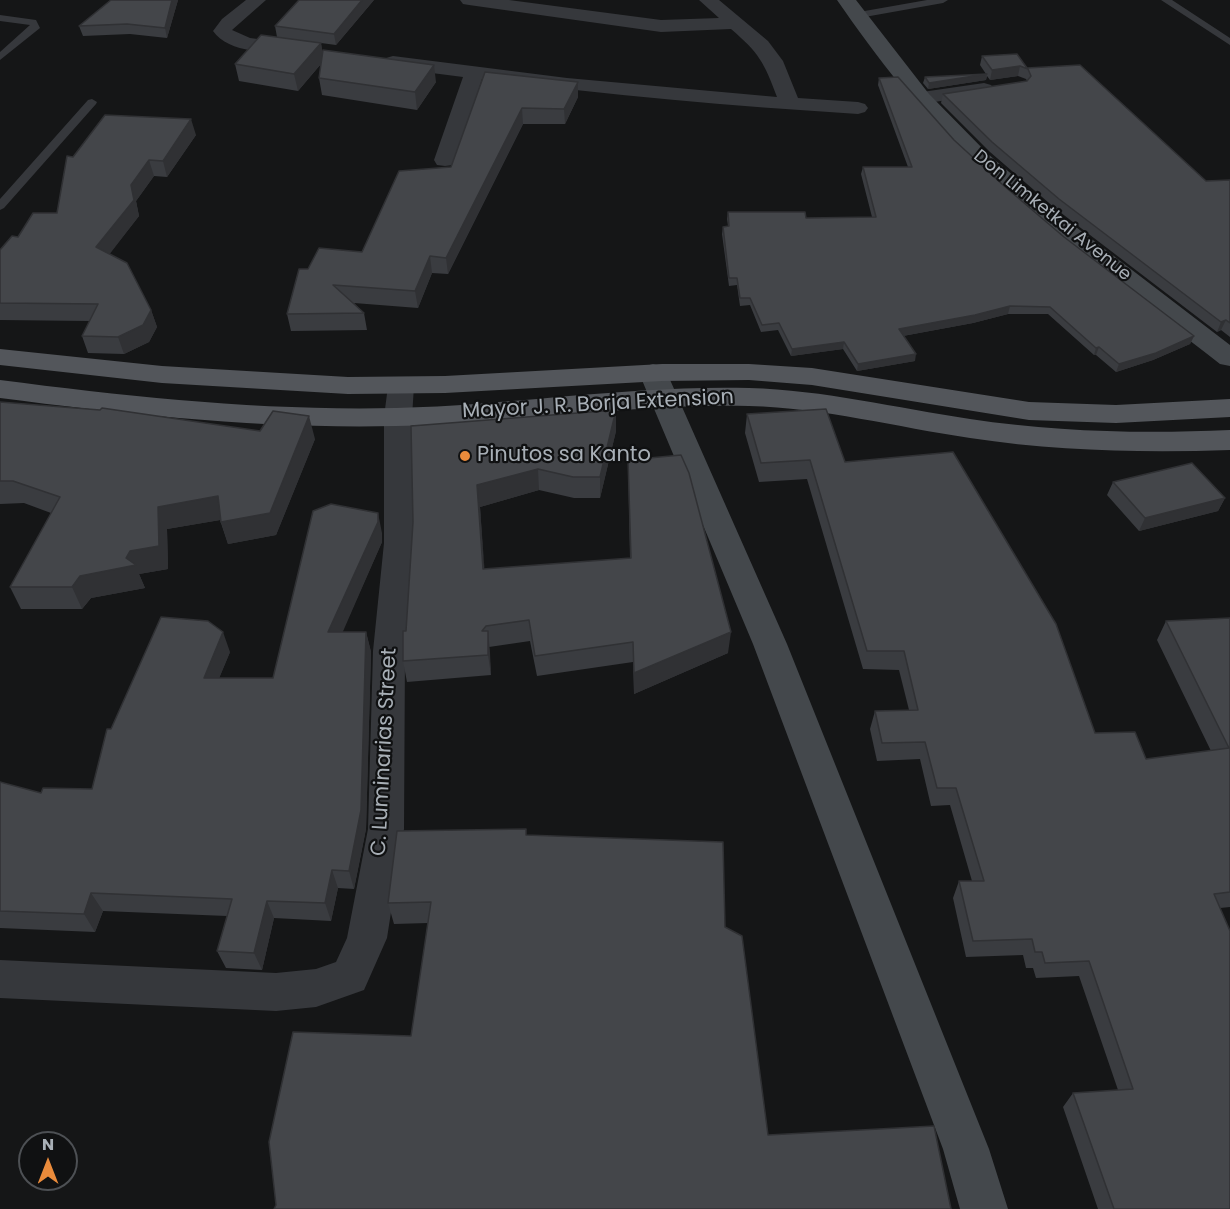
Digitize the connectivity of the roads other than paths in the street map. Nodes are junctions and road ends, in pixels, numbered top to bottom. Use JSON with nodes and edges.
{"nodes":[{"id":1,"x":257,"y":0,"type":"edge"},
{"id":2,"x":469,"y":0,"type":"edge"},
{"id":3,"x":708,"y":0,"type":"edge"},
{"id":4,"x":943,"y":0,"type":"edge"},
{"id":5,"x":1166,"y":0,"type":"edge"},
{"id":6,"x":852,"y":7,"type":"edge"},
{"id":7,"x":0,"y":18,"type":"edge"},
{"id":8,"x":735,"y":23,"type":"junction"},
{"id":9,"x":1230,"y":42,"type":"edge"},
{"id":10,"x":312,"y":51,"type":"edge"},
{"id":11,"x":0,"y":57,"type":"edge"},
{"id":12,"x":370,"y":59,"type":"edge"},
{"id":13,"x":474,"y":73,"type":"junction"},
{"id":14,"x":1005,"y":86,"type":"edge"},
{"id":15,"x":922,"y":98,"type":"junction"},
{"id":16,"x":92,"y":102,"type":"dead end"},
{"id":17,"x":790,"y":104,"type":"junction"},
{"id":18,"x":858,"y":108,"type":"dead end"},
{"id":19,"x":445,"y":160,"type":"dead end"},
{"id":20,"x":0,"y":206,"type":"edge"},
{"id":21,"x":0,"y":357,"type":"edge"},
{"id":22,"x":1230,"y":358,"type":"edge"},
{"id":23,"x":657,"y":386,"type":"junction"},
{"id":24,"x":0,"y":389,"type":"edge"},
{"id":25,"x":400,"y":402,"type":"junction"},
{"id":26,"x":1230,"y":408,"type":"edge"},
{"id":27,"x":1230,"y":440,"type":"edge"},
{"id":28,"x":0,"y":979,"type":"edge"},
{"id":29,"x":984,"y":1209,"type":"edge"}],
"edges":[{"from":1,"to":10,"type":"street"},
{"from":2,"to":8,"type":"street"},
{"from":3,"to":8,"type":"street"},
{"from":4,"to":6,"type":"lane"},
{"from":5,"to":9,"type":"lane"},
{"from":6,"to":15,"type":"street","name":"Don Limketkai Avenue"},
{"from":7,"to":11,"type":"lane"},
{"from":8,"to":17,"type":"street"},
{"from":12,"to":13,"type":"street"},
{"from":13,"to":17,"type":"street"},
{"from":13,"to":19,"type":"street"},
{"from":14,"to":15,"type":"street"},
{"from":15,"to":22,"type":"street","name":"Don Limketkai Avenue"},
{"from":16,"to":20,"type":"lane"},
{"from":17,"to":18,"type":"street"},
{"from":21,"to":25,"type":"main road","name":"Mayor J. R. Borja Extension"},
{"from":23,"to":25,"type":"main road","name":"Mayor J. R. Borja Extension"},
{"from":23,"to":26,"type":"main road","name":"Mayor J. R. Borja Extension"},
{"from":23,"to":27,"type":"main road","name":"Mayor J. R. Borja Extension"},
{"from":23,"to":29,"type":"street"},
{"from":24,"to":25,"type":"main road","name":"Mayor J. R. Borja Extension"},
{"from":25,"to":28,"type":"street","name":"C. Luminarias Street"}]}
